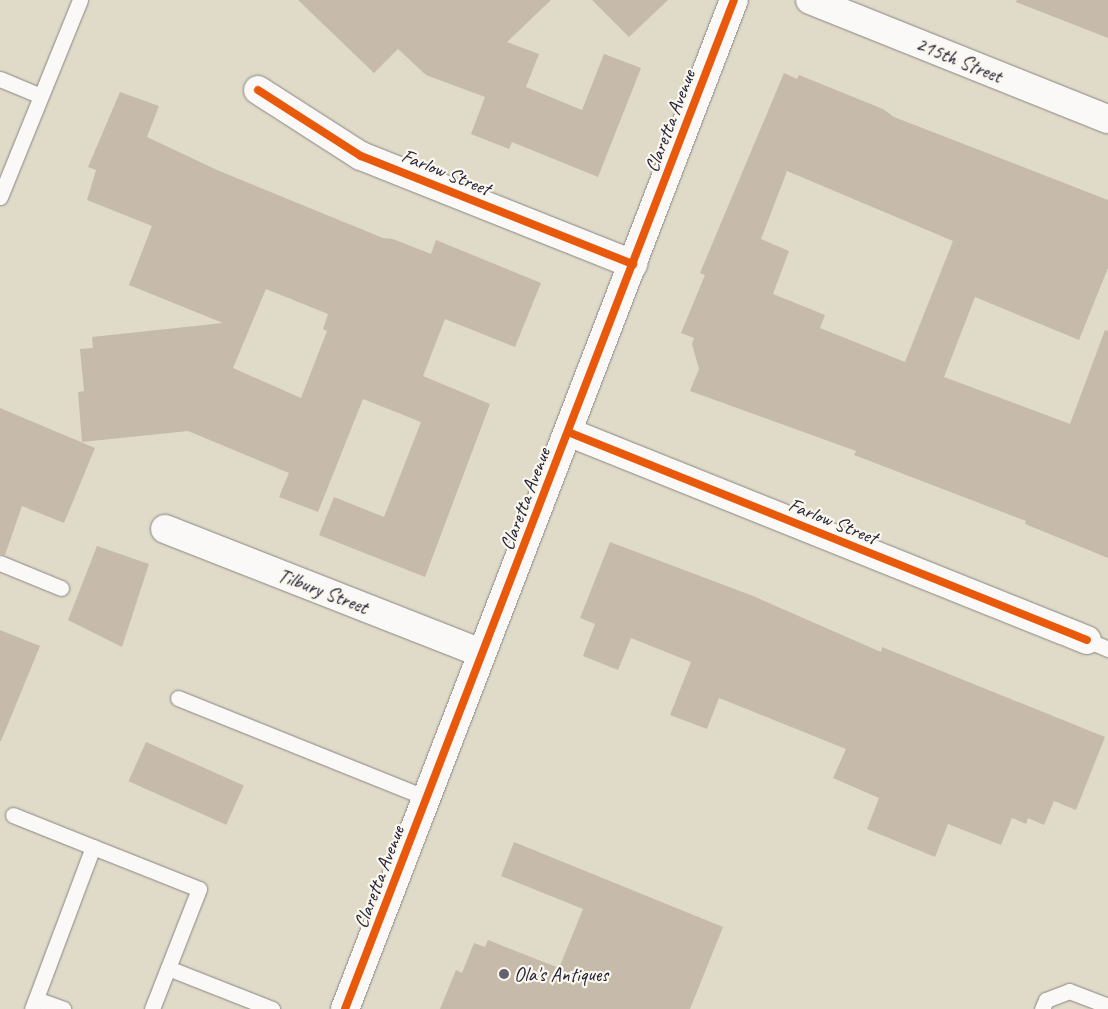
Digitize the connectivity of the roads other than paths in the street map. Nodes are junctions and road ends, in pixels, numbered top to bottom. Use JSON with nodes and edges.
{"nodes":[{"id":1,"x":80,"y":0,"type":"edge"},
{"id":2,"x":734,"y":0,"type":"edge"},
{"id":3,"x":810,"y":0,"type":"edge"},
{"id":4,"x":0,"y":80,"type":"edge"},
{"id":5,"x":258,"y":90,"type":"dead end"},
{"id":6,"x":41,"y":96,"type":"junction"},
{"id":7,"x":1108,"y":119,"type":"edge"},
{"id":8,"x":0,"y":196,"type":"edge"},
{"id":9,"x":633,"y":264,"type":"junction"},
{"id":10,"x":568,"y":432,"type":"junction"},
{"id":11,"x":165,"y":529,"type":"dead end"},
{"id":12,"x":0,"y":563,"type":"edge"},
{"id":13,"x":60,"y":588,"type":"dead end"},
{"id":14,"x":1097,"y":645,"type":"edge"},
{"id":15,"x":482,"y":654,"type":"junction"},
{"id":16,"x":178,"y":698,"type":"dead end"},
{"id":17,"x":427,"y":798,"type":"junction"},
{"id":18,"x":13,"y":816,"type":"dead end"},
{"id":19,"x":93,"y":847,"type":"junction"},
{"id":20,"x":168,"y":968,"type":"junction"},
{"id":21,"x":34,"y":1004,"type":"edge"},
{"id":22,"x":1108,"y":1006,"type":"edge"},
{"id":23,"x":63,"y":1009,"type":"edge"},
{"id":24,"x":152,"y":1009,"type":"edge"},
{"id":25,"x":272,"y":1009,"type":"edge"},
{"id":26,"x":345,"y":1009,"type":"edge"},
{"id":27,"x":1042,"y":1009,"type":"edge"}],
"edges":[{"from":1,"to":6,"type":"lane"},
{"from":2,"to":9,"type":"street","name":"Claretta Avenue"},
{"from":3,"to":7,"type":"street","name":"215th Street"},
{"from":4,"to":6,"type":"lane"},
{"from":5,"to":9,"type":"street","name":"Farlow Street"},
{"from":6,"to":8,"type":"lane"},
{"from":9,"to":10,"type":"street","name":"Claretta Avenue"},
{"from":10,"to":14,"type":"street","name":"Farlow Street"},
{"from":10,"to":15,"type":"street","name":"Claretta Avenue"},
{"from":11,"to":15,"type":"street","name":"Tilbury Street"},
{"from":12,"to":13,"type":"lane"},
{"from":15,"to":17,"type":"street","name":"Claretta Avenue"},
{"from":16,"to":17,"type":"lane"},
{"from":17,"to":26,"type":"street","name":"Claretta Avenue"},
{"from":18,"to":19,"type":"lane"},
{"from":19,"to":20,"type":"lane"},
{"from":19,"to":21,"type":"lane"},
{"from":20,"to":24,"type":"lane"},
{"from":20,"to":25,"type":"lane"},
{"from":21,"to":23,"type":"lane"},
{"from":22,"to":27,"type":"lane"}]}
